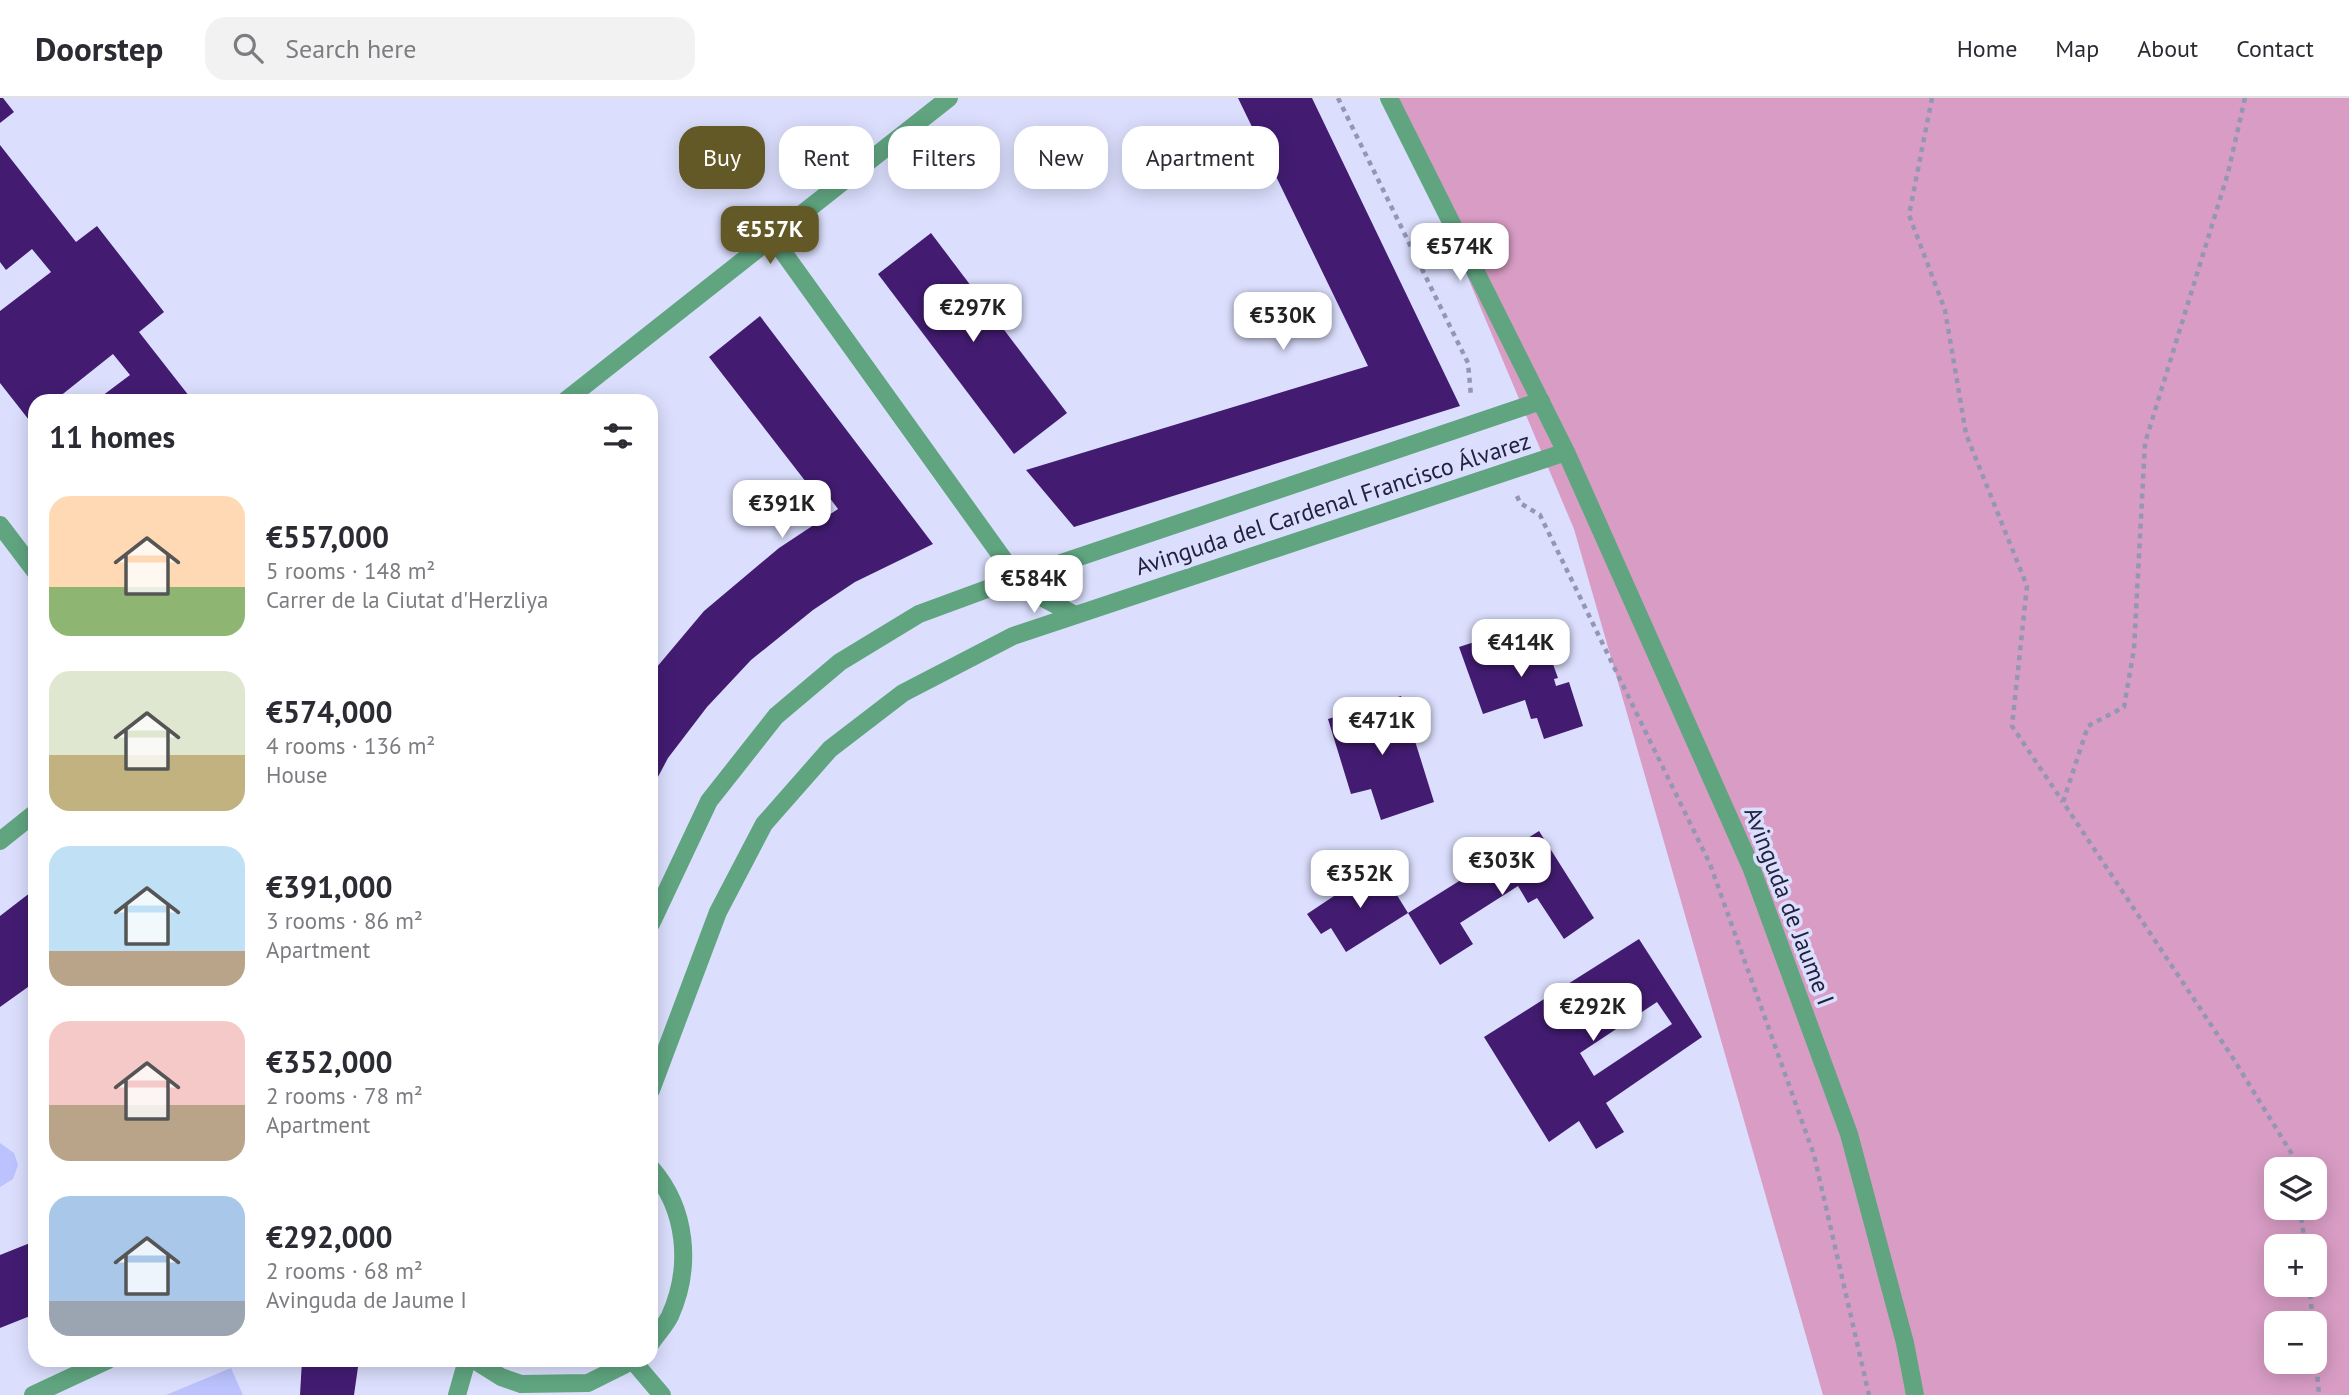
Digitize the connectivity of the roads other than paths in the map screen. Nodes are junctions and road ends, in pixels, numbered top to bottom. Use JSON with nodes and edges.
{"nodes":[{"id":1,"x":949,"y":98,"type":"edge"},
{"id":2,"x":1388,"y":98,"type":"edge"},
{"id":3,"x":773,"y":238,"type":"junction"},
{"id":4,"x":574,"y":394,"type":"edge"},
{"id":5,"x":1541,"y":401,"type":"junction"},
{"id":6,"x":1566,"y":452,"type":"junction"},
{"id":7,"x":0,"y":525,"type":"edge"},
{"id":8,"x":28,"y":562,"type":"edge"},
{"id":9,"x":1017,"y":578,"type":"junction"},
{"id":10,"x":1075,"y":615,"type":"junction"},
{"id":11,"x":28,"y":819,"type":"edge"},
{"id":12,"x":0,"y":841,"type":"edge"},
{"id":13,"x":658,"y":909,"type":"edge"},
{"id":14,"x":658,"y":1071,"type":"edge"},
{"id":15,"x":658,"y":1179,"type":"edge"},
{"id":16,"x":658,"y":1334,"type":"edge"},
{"id":17,"x":93,"y":1367,"type":"edge"},
{"id":18,"x":465,"y":1367,"type":"edge"},
{"id":19,"x":485,"y":1367,"type":"edge"},
{"id":20,"x":619,"y":1367,"type":"edge"},
{"id":21,"x":639,"y":1367,"type":"edge"},
{"id":22,"x":519,"y":1389,"type":"edge"},
{"id":23,"x":33,"y":1395,"type":"edge"},
{"id":24,"x":457,"y":1395,"type":"edge"},
{"id":25,"x":662,"y":1395,"type":"edge"},
{"id":26,"x":1915,"y":1395,"type":"edge"}],
"edges":[{"from":1,"to":3,"type":"street"},
{"from":2,"to":5,"type":"street","name":"Avinguda de Jaume I"},
{"from":3,"to":4,"type":"street"},
{"from":3,"to":9,"type":"street"},
{"from":5,"to":6,"type":"street","name":"Avinguda de Jaume I"},
{"from":5,"to":9,"type":"street","name":"Avinguda del Cardenal Francisco Álvarez"},
{"from":6,"to":10,"type":"street","name":"Avinguda del Cardenal Francisco Álvarez"},
{"from":6,"to":26,"type":"street","name":"Avinguda de Jaume I"},
{"from":7,"to":8,"type":"street"},
{"from":9,"to":10,"type":"street"},
{"from":9,"to":13,"type":"street","name":"Avinguda del Cardenal Francisco Álvarez"},
{"from":10,"to":14,"type":"street","name":"Avinguda del Cardenal Francisco Álvarez"},
{"from":11,"to":12,"type":"street"},
{"from":15,"to":16,"type":"street"},
{"from":17,"to":23,"type":"street"},
{"from":18,"to":24,"type":"street"},
{"from":19,"to":22,"type":"street"},
{"from":20,"to":22,"type":"street"},
{"from":21,"to":25,"type":"street"}]}
